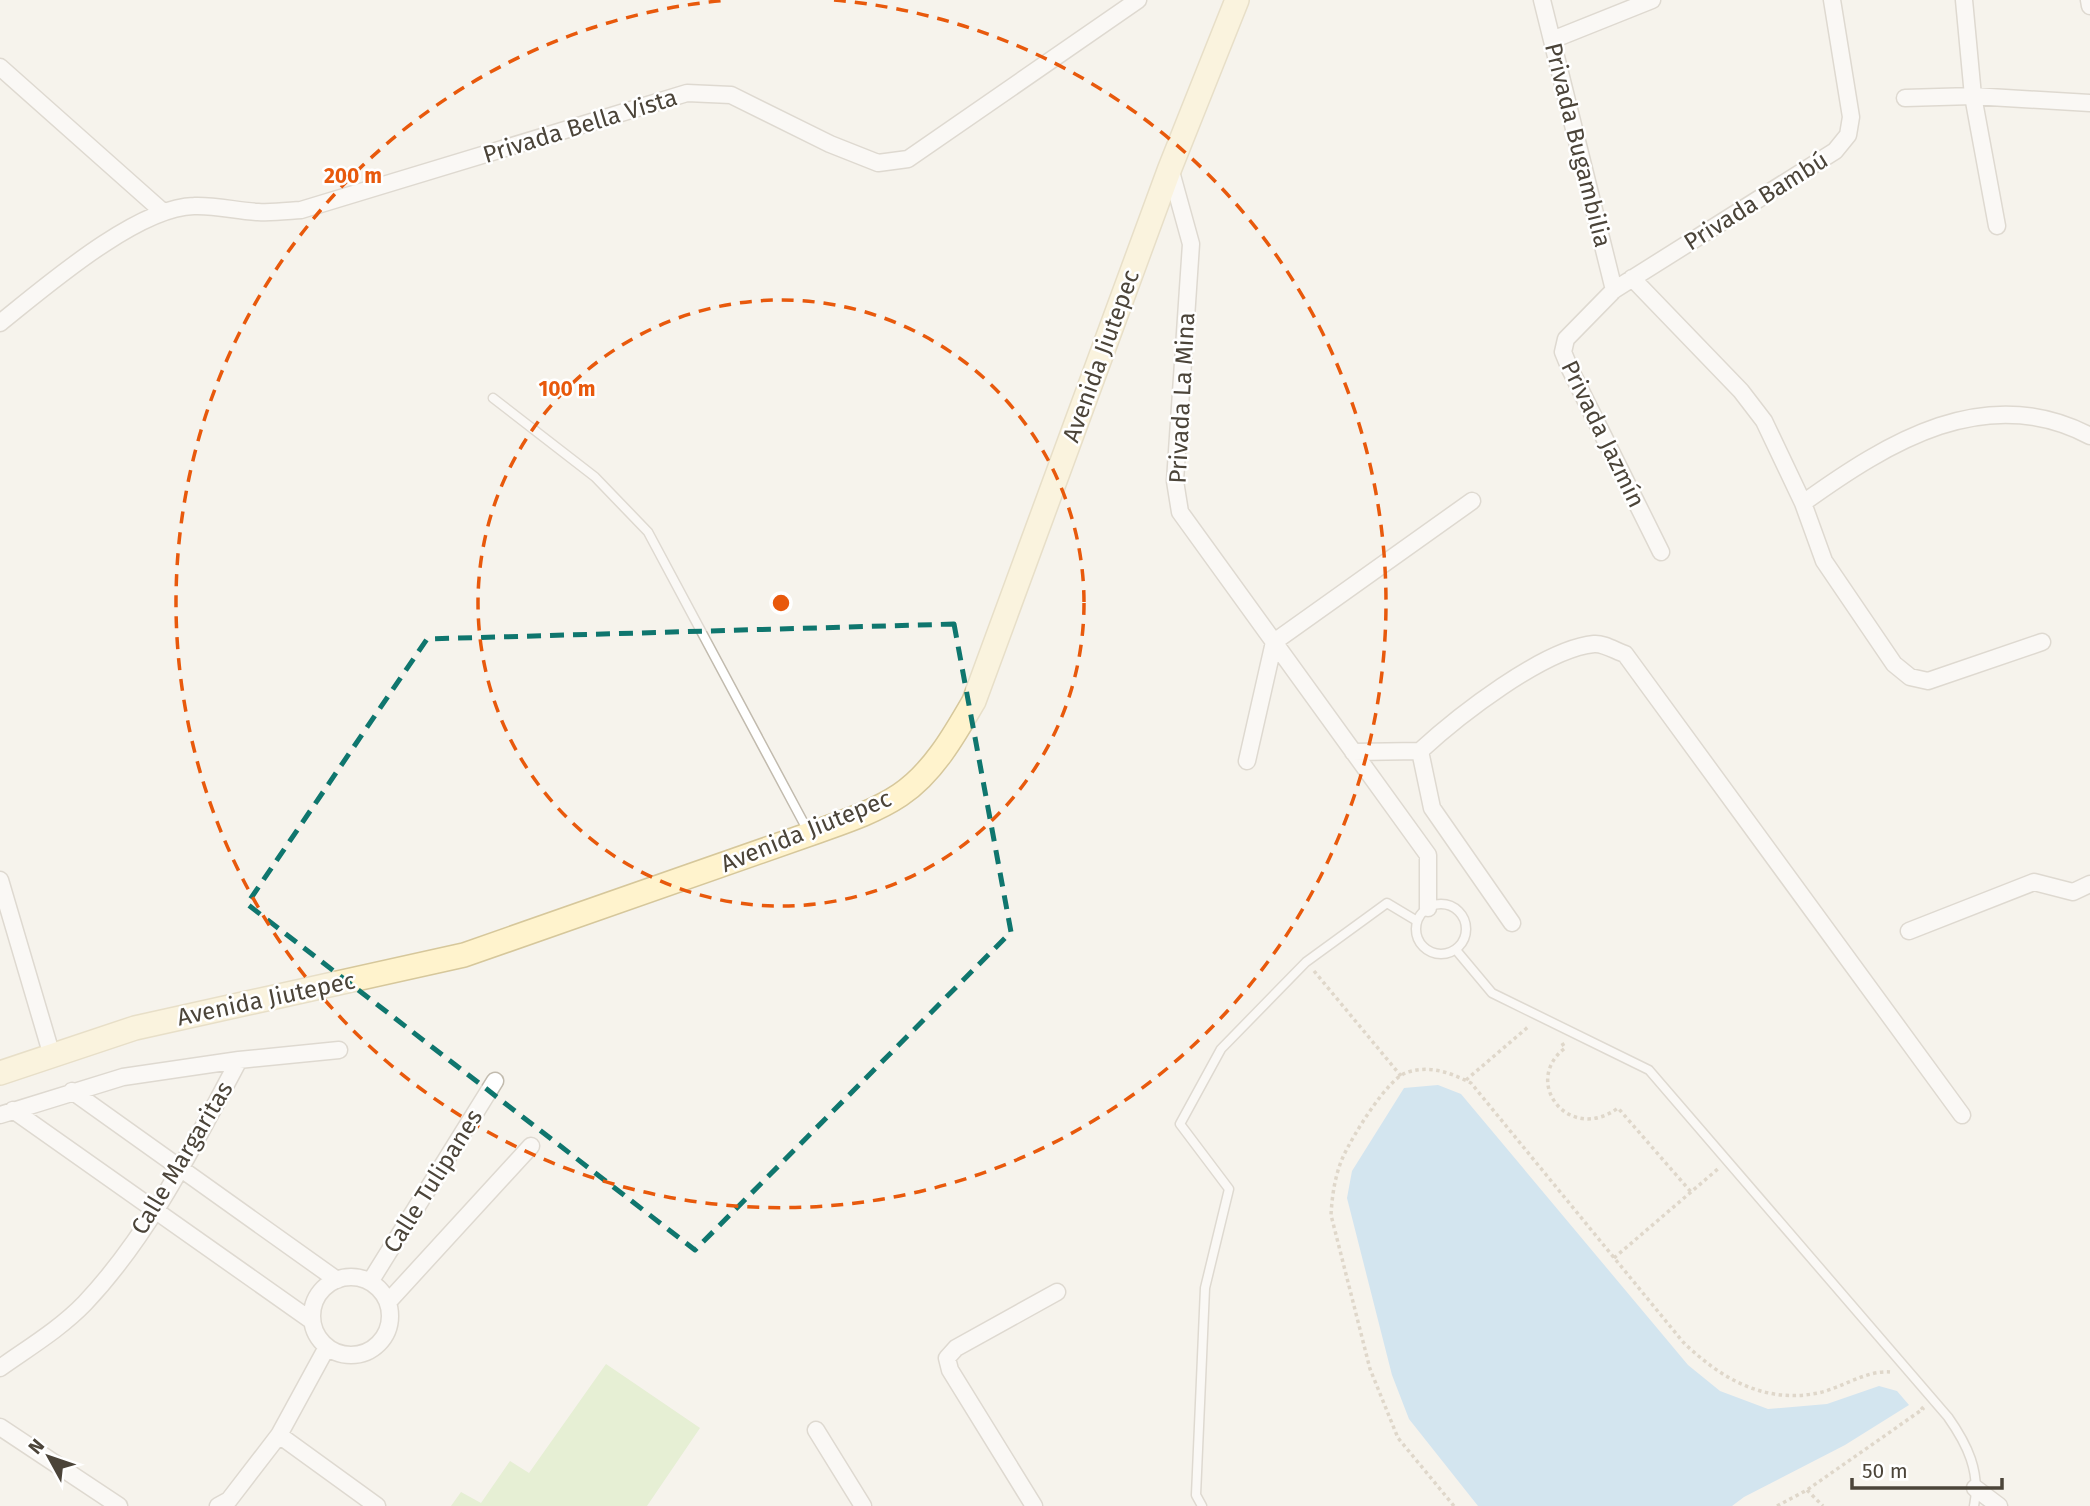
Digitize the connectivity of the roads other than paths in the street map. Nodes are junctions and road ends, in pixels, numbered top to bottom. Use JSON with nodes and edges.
{"nodes":[{"id":1,"x":1139,"y":0,"type":"edge"},
{"id":2,"x":1237,"y":0,"type":"edge"},
{"id":3,"x":1542,"y":0,"type":"edge"},
{"id":4,"x":1652,"y":0,"type":"edge"},
{"id":5,"x":1832,"y":0,"type":"edge"},
{"id":6,"x":1964,"y":0,"type":"edge"},
{"id":7,"x":2089,"y":0,"type":"edge"},
{"id":8,"x":2090,"y":6,"type":"edge"},
{"id":9,"x":1552,"y":40,"type":"junction"},
{"id":10,"x":0,"y":67,"type":"edge"},
{"id":11,"x":1973,"y":96,"type":"junction"},
{"id":12,"x":1905,"y":98,"type":"dead end"},
{"id":13,"x":2090,"y":103,"type":"edge"},
{"id":14,"x":1170,"y":168,"type":"junction"},
{"id":15,"x":162,"y":211,"type":"junction"},
{"id":16,"x":1997,"y":226,"type":"dead end"},
{"id":17,"x":1632,"y":278,"type":"junction"},
{"id":18,"x":1614,"y":289,"type":"junction"},
{"id":19,"x":0,"y":323,"type":"edge"},
{"id":20,"x":493,"y":398,"type":"dead end"},
{"id":21,"x":2090,"y":436,"type":"edge"},
{"id":22,"x":1472,"y":500,"type":"dead end"},
{"id":23,"x":1803,"y":503,"type":"junction"},
{"id":24,"x":1661,"y":552,"type":"dead end"},
{"id":25,"x":1274,"y":642,"type":"junction"},
{"id":26,"x":2042,"y":642,"type":"dead end"},
{"id":27,"x":1420,"y":751,"type":"junction"},
{"id":28,"x":1353,"y":752,"type":"junction"},
{"id":29,"x":1247,"y":761,"type":"dead end"},
{"id":30,"x":810,"y":834,"type":"junction"},
{"id":31,"x":0,"y":880,"type":"edge"},
{"id":32,"x":2090,"y":884,"type":"edge"},
{"id":33,"x":1428,"y":908,"type":"junction"},
{"id":34,"x":1417,"y":921,"type":"junction"},
{"id":35,"x":1512,"y":923,"type":"dead end"},
{"id":36,"x":1909,"y":930,"type":"dead end"},
{"id":37,"x":1456,"y":950,"type":"junction"},
{"id":38,"x":340,"y":1050,"type":"dead end"},
{"id":39,"x":52,"y":1056,"type":"junction"},
{"id":40,"x":239,"y":1059,"type":"junction"},
{"id":41,"x":0,"y":1073,"type":"edge"},
{"id":42,"x":495,"y":1081,"type":"dead end"},
{"id":43,"x":72,"y":1091,"type":"junction"},
{"id":44,"x":7,"y":1113,"type":"edge"},
{"id":45,"x":1962,"y":1115,"type":"dead end"},
{"id":46,"x":531,"y":1146,"type":"dead end"},
{"id":47,"x":181,"y":1170,"type":"junction"},
{"id":48,"x":156,"y":1212,"type":"junction"},
{"id":49,"x":337,"y":1280,"type":"junction"},
{"id":50,"x":370,"y":1282,"type":"junction"},
{"id":51,"x":1057,"y":1292,"type":"dead end"},
{"id":52,"x":388,"y":1302,"type":"junction"},
{"id":53,"x":313,"y":1321,"type":"junction"},
{"id":54,"x":327,"y":1347,"type":"junction"},
{"id":55,"x":0,"y":1368,"type":"edge"},
{"id":56,"x":0,"y":1427,"type":"edge"},
{"id":57,"x":816,"y":1430,"type":"dead end"},
{"id":58,"x":279,"y":1435,"type":"junction"},
{"id":59,"x":1975,"y":1488,"type":"junction"},
{"id":60,"x":119,"y":1506,"type":"edge"},
{"id":61,"x":218,"y":1506,"type":"edge"},
{"id":62,"x":377,"y":1506,"type":"edge"},
{"id":63,"x":863,"y":1506,"type":"edge"},
{"id":64,"x":1034,"y":1506,"type":"edge"},
{"id":65,"x":1202,"y":1506,"type":"edge"},
{"id":66,"x":1973,"y":1506,"type":"edge"},
{"id":67,"x":1999,"y":1506,"type":"edge"}],
"edges":[{"from":1,"to":15,"type":"street","name":"Privada Bella Vista"},
{"from":2,"to":14,"type":"main road","name":"Avenida Jiutepec"},
{"from":3,"to":9,"type":"street","name":"Privada Bugambilia"},
{"from":4,"to":9,"type":"street"},
{"from":5,"to":17,"type":"street","name":"Privada Bambú"},
{"from":6,"to":11,"type":"street"},
{"from":7,"to":8,"type":"street"},
{"from":9,"to":18,"type":"street","name":"Privada Bugambilia"},
{"from":10,"to":15,"type":"street"},
{"from":11,"to":12,"type":"street"},
{"from":11,"to":13,"type":"street"},
{"from":11,"to":16,"type":"street"},
{"from":14,"to":25,"type":"street","name":"Privada La Mina"},
{"from":14,"to":30,"type":"main road","name":"Avenida Jiutepec"},
{"from":15,"to":19,"type":"street","name":"Privada Bella Vista"},
{"from":17,"to":18,"type":"street","name":"Privada Bambú"},
{"from":17,"to":23,"type":"street"},
{"from":18,"to":24,"type":"street","name":"Privada Jazmín"},
{"from":20,"to":30,"type":"lane"},
{"from":21,"to":23,"type":"street"},
{"from":22,"to":25,"type":"street"},
{"from":23,"to":26,"type":"street"},
{"from":25,"to":28,"type":"street","name":"Privada La Mina"},
{"from":25,"to":29,"type":"street"},
{"from":27,"to":28,"type":"street"},
{"from":27,"to":35,"type":"street"},
{"from":27,"to":45,"type":"street"},
{"from":28,"to":33,"type":"street","name":"Privada La Mina"},
{"from":30,"to":39,"type":"main road","name":"Avenida Jiutepec"},
{"from":31,"to":39,"type":"street"},
{"from":32,"to":36,"type":"street"},
{"from":33,"to":34,"type":"lane"},
{"from":33,"to":37,"type":"lane"},
{"from":34,"to":37,"type":"lane"},
{"from":34,"to":65,"type":"lane"},
{"from":37,"to":59,"type":"lane"},
{"from":38,"to":40,"type":"street"},
{"from":39,"to":41,"type":"main road","name":"Avenida Jiutepec"},
{"from":40,"to":43,"type":"street"},
{"from":40,"to":47,"type":"street","name":"Calle Margaritas"},
{"from":42,"to":50,"type":"street","name":"Calle Tulipanes"},
{"from":43,"to":44,"type":"street"},
{"from":43,"to":47,"type":"street"},
{"from":44,"to":48,"type":"street"},
{"from":46,"to":52,"type":"street"},
{"from":47,"to":48,"type":"street","name":"Calle Margaritas"},
{"from":47,"to":49,"type":"street"},
{"from":48,"to":53,"type":"street"},
{"from":48,"to":55,"type":"street","name":"Calle Margaritas"},
{"from":49,"to":50,"type":"street"},
{"from":49,"to":53,"type":"street"},
{"from":50,"to":52,"type":"street"},
{"from":51,"to":64,"type":"street"},
{"from":52,"to":54,"type":"street"},
{"from":53,"to":54,"type":"street"},
{"from":54,"to":58,"type":"street"},
{"from":56,"to":60,"type":"street"},
{"from":57,"to":63,"type":"street"},
{"from":58,"to":61,"type":"street"},
{"from":58,"to":62,"type":"street"},
{"from":59,"to":66,"type":"lane"},
{"from":59,"to":67,"type":"street"}]}
